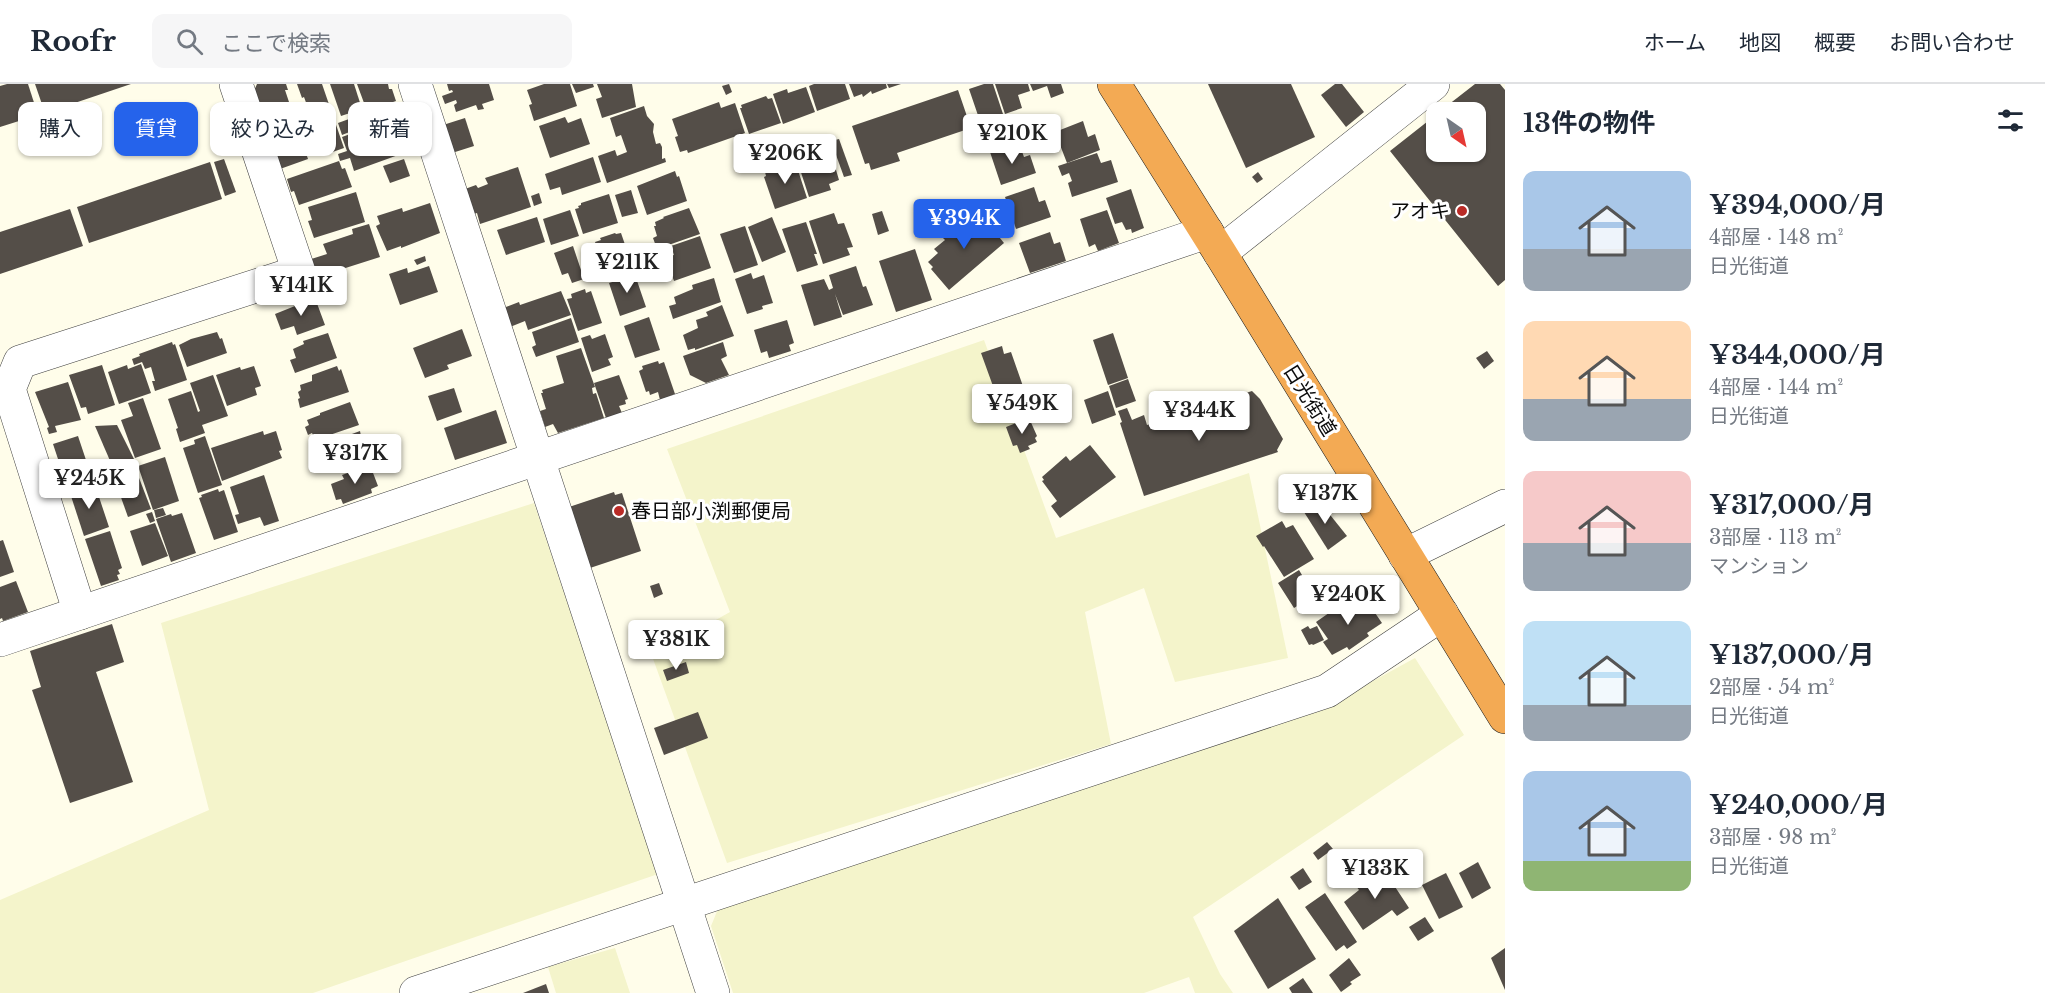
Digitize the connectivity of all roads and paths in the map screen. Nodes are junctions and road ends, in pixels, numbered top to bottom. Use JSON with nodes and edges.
{"nodes":[{"id":1,"x":236,"y":84,"type":"edge"},
{"id":2,"x":415,"y":84,"type":"edge"},
{"id":3,"x":1114,"y":84,"type":"edge"},
{"id":4,"x":1433,"y":84,"type":"edge"},
{"id":5,"x":1214,"y":243,"type":"junction"},
{"id":6,"x":538,"y":458,"type":"junction"},
{"id":7,"x":1505,"y":506,"type":"edge"},
{"id":8,"x":1406,"y":555,"type":"junction"},
{"id":9,"x":80,"y":613,"type":"junction"},
{"id":10,"x":1442,"y":614,"type":"junction"},
{"id":11,"x":0,"y":640,"type":"edge"},
{"id":12,"x":1505,"y":717,"type":"edge"},
{"id":13,"x":685,"y":905,"type":"junction"},
{"id":14,"x":416,"y":993,"type":"edge"},
{"id":15,"x":713,"y":993,"type":"edge"}],
"edges":[{"from":1,"to":9,"type":"street"},
{"from":2,"to":6,"type":"street"},
{"from":3,"to":5,"type":"highway","name":"日光街道"},
{"from":4,"to":5,"type":"street"},
{"from":5,"to":6,"type":"street"},
{"from":5,"to":8,"type":"highway","name":"日光街道"},
{"from":6,"to":9,"type":"street"},
{"from":6,"to":13,"type":"street"},
{"from":7,"to":8,"type":"street"},
{"from":8,"to":10,"type":"highway","name":"日光街道"},
{"from":9,"to":11,"type":"street"},
{"from":10,"to":12,"type":"highway","name":"日光街道"},
{"from":10,"to":13,"type":"street"},
{"from":13,"to":14,"type":"street"},
{"from":13,"to":15,"type":"street"}]}
